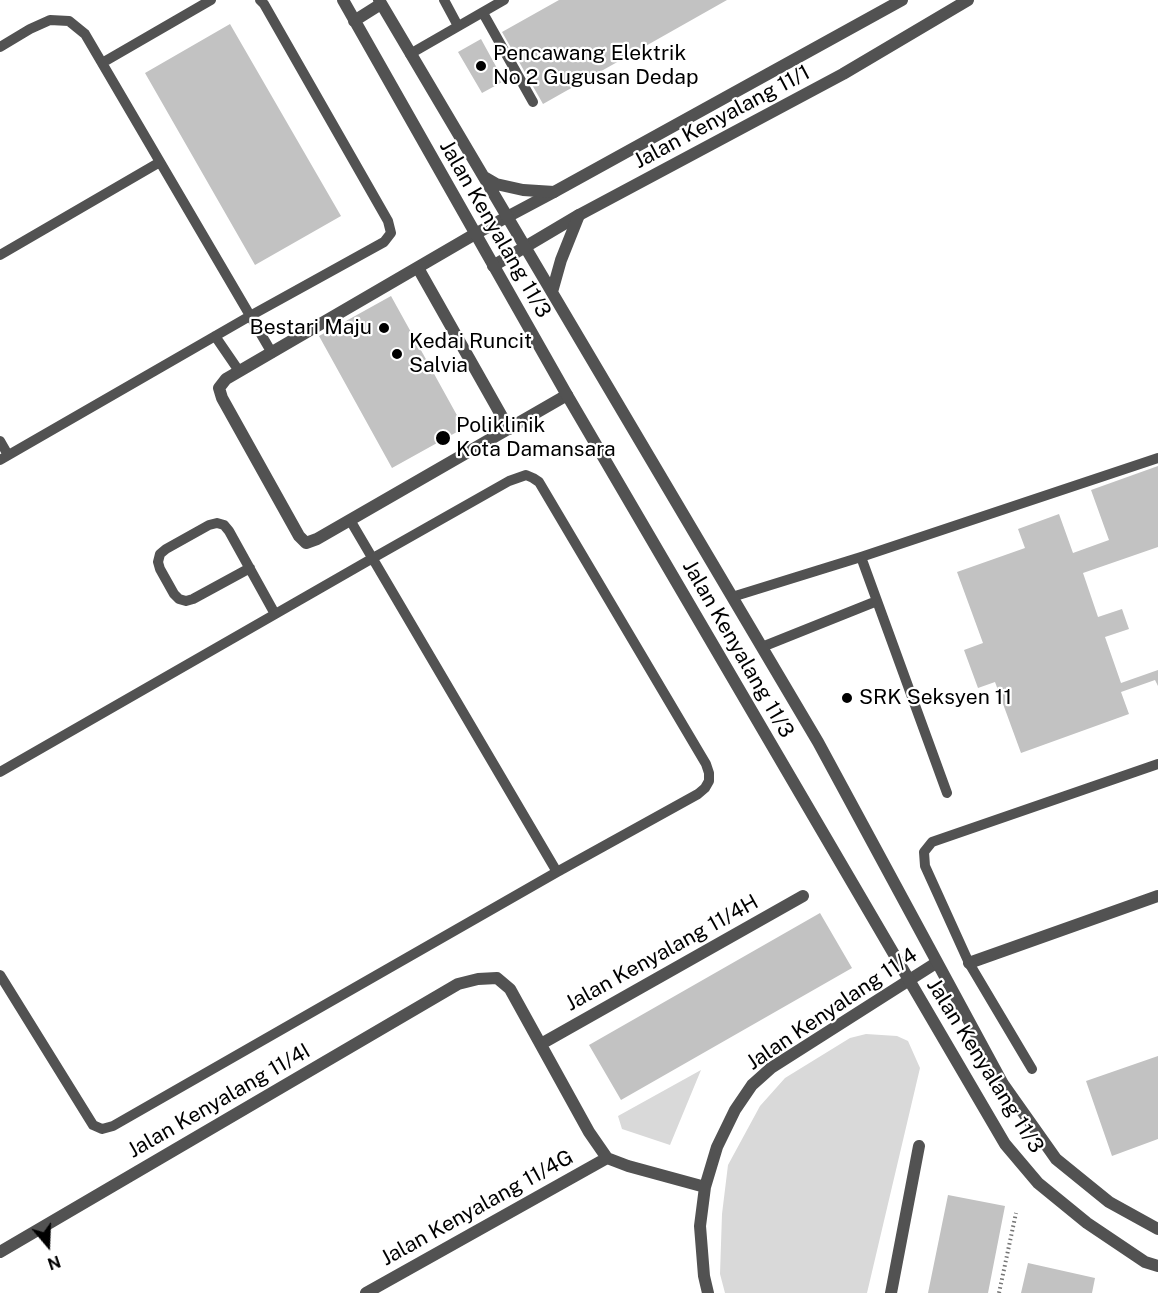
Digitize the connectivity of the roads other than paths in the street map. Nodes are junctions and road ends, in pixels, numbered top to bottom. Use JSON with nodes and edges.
{"nodes":[{"id":1,"x":211,"y":0,"type":"edge"},
{"id":2,"x":260,"y":0,"type":"edge"},
{"id":3,"x":343,"y":0,"type":"edge"},
{"id":4,"x":444,"y":0,"type":"edge"},
{"id":5,"x":504,"y":0,"type":"edge"},
{"id":6,"x":902,"y":0,"type":"edge"},
{"id":7,"x":968,"y":0,"type":"edge"},
{"id":8,"x":380,"y":2,"type":"edge"},
{"id":9,"x":483,"y":13,"type":"junction"},
{"id":10,"x":354,"y":21,"type":"junction"},
{"id":11,"x":458,"y":26,"type":"junction"},
{"id":12,"x":0,"y":46,"type":"edge"},
{"id":13,"x":410,"y":54,"type":"junction"},
{"id":14,"x":102,"y":63,"type":"junction"},
{"id":15,"x":533,"y":102,"type":"dead end"},
{"id":16,"x":160,"y":162,"type":"junction"},
{"id":17,"x":483,"y":176,"type":"junction"},
{"id":18,"x":554,"y":192,"type":"junction"},
{"id":19,"x":579,"y":215,"type":"junction"},
{"id":20,"x":507,"y":216,"type":"junction"},
{"id":21,"x":475,"y":234,"type":"junction"},
{"id":22,"x":525,"y":247,"type":"junction"},
{"id":23,"x":0,"y":255,"type":"edge"},
{"id":24,"x":493,"y":266,"type":"junction"},
{"id":25,"x":418,"y":268,"type":"junction"},
{"id":26,"x":552,"y":292,"type":"junction"},
{"id":27,"x":250,"y":315,"type":"junction"},
{"id":28,"x":215,"y":336,"type":"junction"},
{"id":29,"x":272,"y":353,"type":"junction"},
{"id":30,"x":239,"y":371,"type":"junction"},
{"id":31,"x":567,"y":395,"type":"junction"},
{"id":32,"x":509,"y":429,"type":"junction"},
{"id":33,"x":0,"y":441,"type":"edge"},
{"id":34,"x":4,"y":458,"type":"edge"},
{"id":35,"x":1158,"y":458,"type":"edge"},
{"id":36,"x":350,"y":520,"type":"junction"},
{"id":37,"x":861,"y":557,"type":"junction"},
{"id":38,"x":373,"y":558,"type":"junction"},
{"id":39,"x":250,"y":568,"type":"junction"},
{"id":40,"x":732,"y":597,"type":"junction"},
{"id":41,"x":877,"y":601,"type":"junction"},
{"id":42,"x":275,"y":614,"type":"junction"},
{"id":43,"x":762,"y":647,"type":"junction"},
{"id":44,"x":1158,"y":764,"type":"edge"},
{"id":45,"x":0,"y":772,"type":"edge"},
{"id":46,"x":947,"y":793,"type":"dead end"},
{"id":47,"x":557,"y":872,"type":"junction"},
{"id":48,"x":803,"y":896,"type":"dead end"},
{"id":49,"x":1158,"y":896,"type":"edge"},
{"id":50,"x":936,"y":963,"type":"junction"},
{"id":51,"x":969,"y":963,"type":"junction"},
{"id":52,"x":0,"y":975,"type":"edge"},
{"id":53,"x":908,"y":980,"type":"junction"},
{"id":54,"x":541,"y":1044,"type":"junction"},
{"id":55,"x":1032,"y":1069,"type":"dead end"},
{"id":56,"x":919,"y":1146,"type":"dead end"},
{"id":57,"x":607,"y":1158,"type":"junction"},
{"id":58,"x":705,"y":1187,"type":"junction"},
{"id":59,"x":1158,"y":1229,"type":"edge"},
{"id":60,"x":0,"y":1252,"type":"edge"},
{"id":61,"x":1158,"y":1266,"type":"edge"},
{"id":62,"x":366,"y":1293,"type":"edge"},
{"id":63,"x":708,"y":1293,"type":"edge"},
{"id":64,"x":891,"y":1293,"type":"edge"}],
"edges":[{"from":1,"to":14,"type":"lane"},
{"from":2,"to":27,"type":"lane"},
{"from":3,"to":10,"type":"street","name":"Jalan Kenyalang 11/3"},
{"from":4,"to":11,"type":"lane"},
{"from":5,"to":9,"type":"lane"},
{"from":6,"to":18,"type":"street","name":"Jalan Kenyalang 11/1"},
{"from":7,"to":19,"type":"street","name":"Jalan Kenyalang 11/1"},
{"from":8,"to":10,"type":"street"},
{"from":8,"to":13,"type":"street","name":"Jalan Kenyalang 11/3"},
{"from":9,"to":11,"type":"lane"},
{"from":9,"to":15,"type":"lane"},
{"from":10,"to":21,"type":"street","name":"Jalan Kenyalang 11/3"},
{"from":11,"to":13,"type":"lane"},
{"from":12,"to":14,"type":"lane"},
{"from":13,"to":17,"type":"street","name":"Jalan Kenyalang 11/3"},
{"from":14,"to":16,"type":"lane"},
{"from":16,"to":23,"type":"lane"},
{"from":16,"to":27,"type":"lane"},
{"from":17,"to":18,"type":"street"},
{"from":17,"to":20,"type":"street","name":"Jalan Kenyalang 11/3"},
{"from":18,"to":20,"type":"street","name":"Jalan Kenyalang 11/1"},
{"from":19,"to":22,"type":"street","name":"Jalan Kenyalang 11/1"},
{"from":19,"to":26,"type":"street"},
{"from":20,"to":21,"type":"street","name":"Jalan Kenyalang 11/1"},
{"from":20,"to":22,"type":"street","name":"Jalan Kenyalang 11/3"},
{"from":21,"to":24,"type":"street","name":"Jalan Kenyalang 11/3"},
{"from":21,"to":25,"type":"street","name":"Jalan Kenyalang 11/1"},
{"from":22,"to":24,"type":"street","name":"Jalan Kenyalang 11/1"},
{"from":22,"to":26,"type":"street","name":"Jalan Kenyalang 11/3"},
{"from":24,"to":31,"type":"street","name":"Jalan Kenyalang 11/3"},
{"from":25,"to":29,"type":"street","name":"Jalan Kenyalang 11/1"},
{"from":25,"to":32,"type":"street"},
{"from":26,"to":40,"type":"street","name":"Jalan Kenyalang 11/3"},
{"from":27,"to":28,"type":"lane"},
{"from":27,"to":29,"type":"lane"},
{"from":28,"to":30,"type":"lane"},
{"from":28,"to":34,"type":"lane"},
{"from":29,"to":30,"type":"street","name":"Jalan Kenyalang 11/1"},
{"from":30,"to":36,"type":"street","name":"Jalan Kenyalang 11/1"},
{"from":31,"to":32,"type":"street"},
{"from":31,"to":53,"type":"street","name":"Jalan Kenyalang 11/3"},
{"from":32,"to":36,"type":"street"},
{"from":33,"to":34,"type":"lane"},
{"from":35,"to":37,"type":"lane"},
{"from":36,"to":38,"type":"lane"},
{"from":37,"to":40,"type":"lane"},
{"from":37,"to":41,"type":"lane"},
{"from":38,"to":42,"type":"lane"},
{"from":38,"to":47,"type":"lane"},
{"from":38,"to":47,"type":"lane"},
{"from":39,"to":39,"type":"lane"},
{"from":39,"to":42,"type":"lane"},
{"from":40,"to":43,"type":"street","name":"Jalan Kenyalang 11/3"},
{"from":41,"to":43,"type":"lane"},
{"from":41,"to":46,"type":"lane"},
{"from":42,"to":45,"type":"lane"},
{"from":43,"to":50,"type":"street","name":"Jalan Kenyalang 11/3"},
{"from":44,"to":51,"type":"lane"},
{"from":47,"to":52,"type":"lane"},
{"from":48,"to":54,"type":"street","name":"Jalan Kenyalang 11/4H"},
{"from":49,"to":51,"type":"street"},
{"from":50,"to":53,"type":"street","name":"Jalan Kenyalang 11/4"},
{"from":50,"to":59,"type":"street","name":"Jalan Kenyalang 11/3"},
{"from":51,"to":55,"type":"lane"},
{"from":53,"to":58,"type":"street","name":"Jalan Kenyalang 11/4"},
{"from":53,"to":61,"type":"street","name":"Jalan Kenyalang 11/3"},
{"from":54,"to":57,"type":"street","name":"Jalan Kenyalang 11/4I"},
{"from":54,"to":60,"type":"street","name":"Jalan Kenyalang 11/4I"},
{"from":56,"to":64,"type":"street"},
{"from":57,"to":58,"type":"street"},
{"from":57,"to":62,"type":"street","name":"Jalan Kenyalang 11/4G"},
{"from":58,"to":63,"type":"street","name":"Jalan Kenyalang 11/4"}]}
